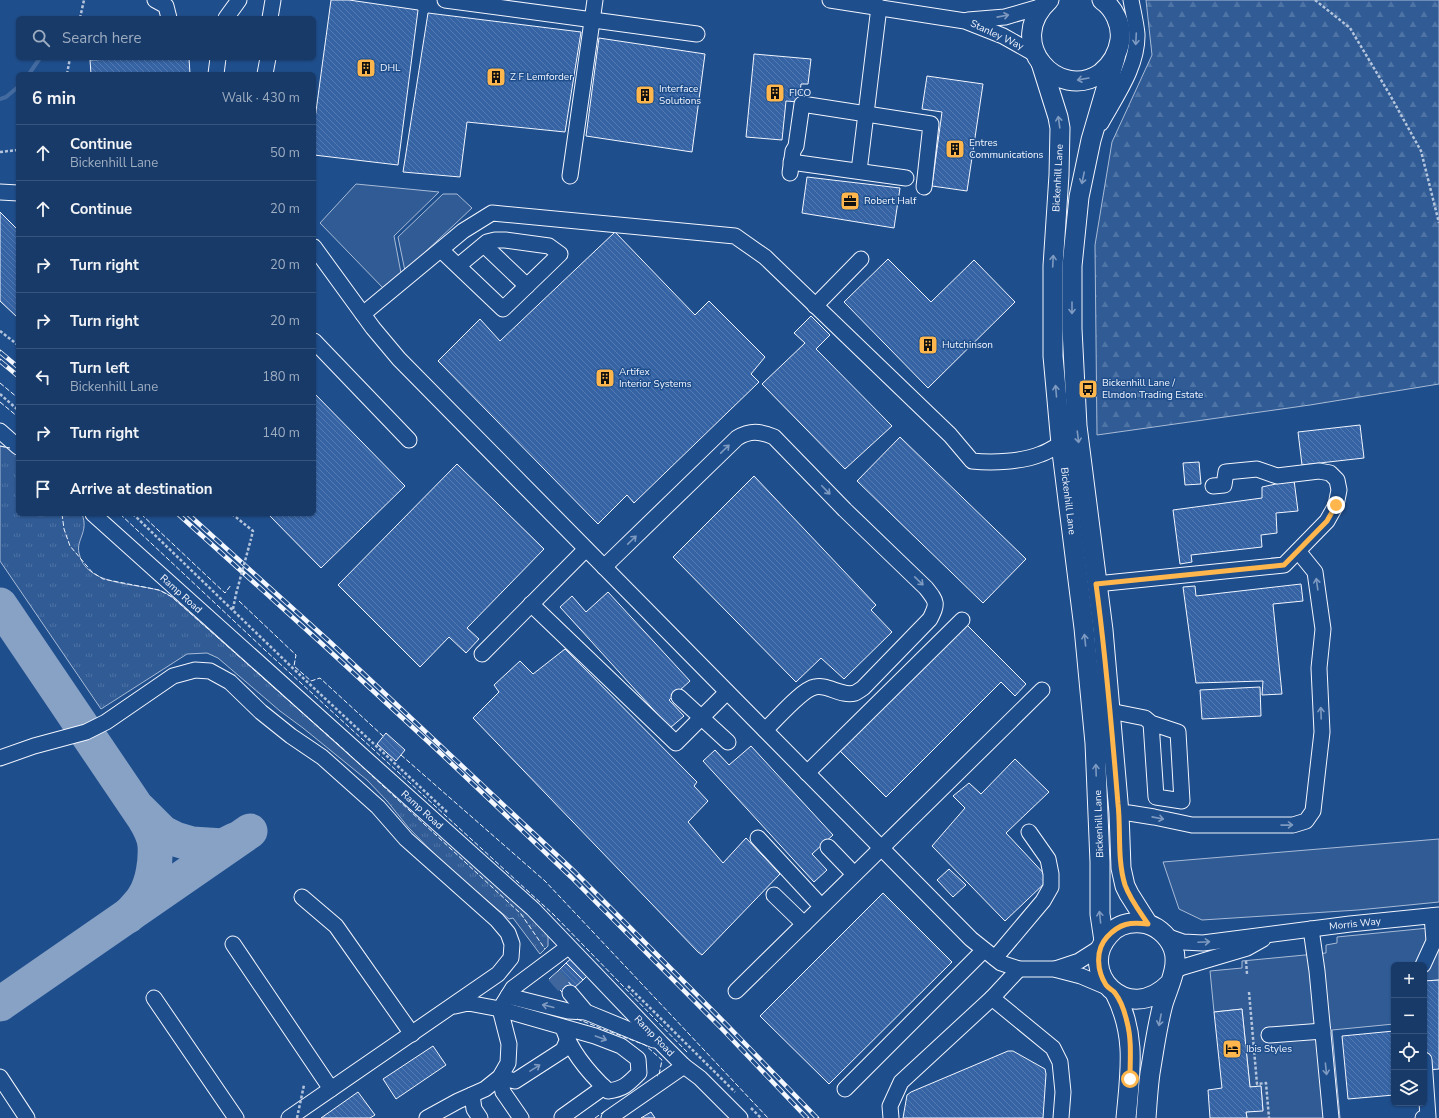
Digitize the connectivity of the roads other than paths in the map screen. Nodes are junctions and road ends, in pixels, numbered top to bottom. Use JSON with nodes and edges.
{"nodes":[{"id":1,"x":155,"y":0,"type":"edge"},
{"id":2,"x":239,"y":0,"type":"edge"},
{"id":3,"x":273,"y":0,"type":"edge"},
{"id":4,"x":445,"y":0,"type":"edge"},
{"id":5,"x":595,"y":0,"type":"edge"},
{"id":6,"x":830,"y":0,"type":"edge"},
{"id":7,"x":1131,"y":0,"type":"edge"},
{"id":8,"x":863,"y":2,"type":"edge"},
{"id":9,"x":1046,"y":3,"type":"edge"},
{"id":10,"x":1110,"y":4,"type":"edge"},
{"id":11,"x":879,"y":7,"type":"junction"},
{"id":12,"x":168,"y":16,"type":"edge"},
{"id":13,"x":227,"y":16,"type":"edge"},
{"id":14,"x":270,"y":16,"type":"edge"},
{"id":15,"x":592,"y":19,"type":"junction"},
{"id":16,"x":965,"y":21,"type":"junction"},
{"id":17,"x":697,"y":34,"type":"dead end"},
{"id":18,"x":1115,"y":58,"type":"junction"},
{"id":19,"x":1038,"y":59,"type":"junction"},
{"id":20,"x":218,"y":60,"type":"edge"},
{"id":21,"x":268,"y":60,"type":"edge"},
{"id":22,"x":216,"y":72,"type":"edge"},
{"id":23,"x":265,"y":72,"type":"edge"},
{"id":24,"x":865,"y":114,"type":"junction"},
{"id":25,"x":1091,"y":140,"type":"junction"},
{"id":26,"x":859,"y":171,"type":"junction"},
{"id":27,"x":570,"y":176,"type":"dead end"},
{"id":28,"x":906,"y":178,"type":"dead end"},
{"id":29,"x":924,"y":187,"type":"dead end"},
{"id":30,"x":0,"y":192,"type":"edge"},
{"id":31,"x":16,"y":193,"type":"edge"},
{"id":32,"x":484,"y":245,"type":"junction"},
{"id":33,"x":316,"y":250,"type":"edge"},
{"id":34,"x":441,"y":250,"type":"junction"},
{"id":35,"x":861,"y":258,"type":"dead end"},
{"id":36,"x":458,"y":266,"type":"junction"},
{"id":37,"x":527,"y":286,"type":"junction"},
{"id":38,"x":815,"y":306,"type":"junction"},
{"id":39,"x":363,"y":314,"type":"junction"},
{"id":40,"x":316,"y":343,"type":"edge"},
{"id":41,"x":0,"y":431,"type":"edge"},
{"id":42,"x":410,"y":440,"type":"dead end"},
{"id":43,"x":1061,"y":444,"type":"junction"},
{"id":44,"x":16,"y":445,"type":"edge"},
{"id":45,"x":1213,"y":486,"type":"dead end"},
{"id":46,"x":94,"y":516,"type":"edge"},
{"id":47,"x":586,"y":549,"type":"junction"},
{"id":48,"x":1298,"y":551,"type":"junction"},
{"id":49,"x":604,"y":567,"type":"junction"},
{"id":50,"x":1096,"y":584,"type":"junction"},
{"id":51,"x":531,"y":604,"type":"junction"},
{"id":52,"x":962,"y":620,"type":"dead end"},
{"id":53,"x":482,"y":654,"type":"dead end"},
{"id":54,"x":1042,"y":690,"type":"dead end"},
{"id":55,"x":727,"y":692,"type":"junction"},
{"id":56,"x":679,"y":697,"type":"dead end"},
{"id":57,"x":1110,"y":711,"type":"junction"},
{"id":58,"x":702,"y":717,"type":"junction"},
{"id":59,"x":1151,"y":723,"type":"junction"},
{"id":60,"x":765,"y":730,"type":"junction"},
{"id":61,"x":728,"y":742,"type":"dead end"},
{"id":62,"x":0,"y":758,"type":"edge"},
{"id":63,"x":808,"y":773,"type":"junction"},
{"id":64,"x":1119,"y":813,"type":"junction"},
{"id":65,"x":1029,"y":832,"type":"dead end"},
{"id":66,"x":758,"y":838,"type":"dead end"},
{"id":67,"x":828,"y":847,"type":"dead end"},
{"id":68,"x":881,"y":847,"type":"junction"},
{"id":69,"x":854,"y":874,"type":"junction"},
{"id":70,"x":774,"y":894,"type":"dead end"},
{"id":71,"x":302,"y":897,"type":"dead end"},
{"id":72,"x":822,"y":906,"type":"junction"},
{"id":73,"x":1436,"y":916,"type":"edge"},
{"id":74,"x":804,"y":924,"type":"junction"},
{"id":75,"x":1148,"y":924,"type":"junction"},
{"id":76,"x":1311,"y":929,"type":"junction"},
{"id":77,"x":1271,"y":934,"type":"junction"},
{"id":78,"x":1166,"y":936,"type":"junction"},
{"id":79,"x":233,"y":944,"type":"dead end"},
{"id":80,"x":1102,"y":944,"type":"junction"},
{"id":81,"x":568,"y":947,"type":"junction"},
{"id":82,"x":990,"y":954,"type":"junction"},
{"id":83,"x":1424,"y":962,"type":"edge"},
{"id":84,"x":1019,"y":969,"type":"junction"},
{"id":85,"x":1054,"y":969,"type":"junction"},
{"id":86,"x":1172,"y":977,"type":"junction"},
{"id":87,"x":1111,"y":990,"type":"junction"},
{"id":88,"x":736,"y":991,"type":"dead end"},
{"id":89,"x":570,"y":993,"type":"tunnel mouth"},
{"id":90,"x":154,"y":998,"type":"dead end"},
{"id":91,"x":992,"y":998,"type":"junction"},
{"id":92,"x":504,"y":1002,"type":"junction"},
{"id":93,"x":450,"y":1007,"type":"junction"},
{"id":94,"x":586,"y":1012,"type":"junction"},
{"id":95,"x":1323,"y":1031,"type":"junction"},
{"id":96,"x":412,"y":1034,"type":"junction"},
{"id":97,"x":565,"y":1034,"type":"junction"},
{"id":98,"x":1269,"y":1035,"type":"dead end"},
{"id":99,"x":661,"y":1043,"type":"junction"},
{"id":100,"x":684,"y":1066,"type":"junction"},
{"id":101,"x":1425,"y":1070,"type":"edge"},
{"id":102,"x":0,"y":1077,"type":"edge"},
{"id":103,"x":500,"y":1077,"type":"junction"},
{"id":104,"x":604,"y":1087,"type":"junction"},
{"id":105,"x":331,"y":1089,"type":"junction"},
{"id":106,"x":845,"y":1089,"type":"dead end"},
{"id":107,"x":472,"y":1095,"type":"junction"},
{"id":108,"x":562,"y":1117,"type":"dead end"},
{"id":109,"x":27,"y":1118,"type":"edge"},
{"id":110,"x":236,"y":1118,"type":"edge"},
{"id":111,"x":289,"y":1118,"type":"edge"},
{"id":112,"x":427,"y":1118,"type":"edge"},
{"id":113,"x":480,"y":1118,"type":"edge"},
{"id":114,"x":521,"y":1118,"type":"edge"},
{"id":115,"x":608,"y":1118,"type":"edge"},
{"id":116,"x":740,"y":1118,"type":"edge"},
{"id":117,"x":892,"y":1118,"type":"edge"},
{"id":118,"x":1061,"y":1118,"type":"edge"},
{"id":119,"x":1126,"y":1118,"type":"edge"},
{"id":120,"x":1146,"y":1118,"type":"edge"},
{"id":121,"x":1331,"y":1118,"type":"edge"},
{"id":122,"x":1423,"y":1118,"type":"edge"}],
"edges":[{"from":1,"to":12,"type":"street"},
{"from":2,"to":13,"type":"street"},
{"from":3,"to":14,"type":"street"},
{"from":4,"to":15,"type":"street"},
{"from":5,"to":15,"type":"street"},
{"from":6,"to":8,"type":"street"},
{"from":7,"to":25,"type":"street","one_way":true},
{"from":8,"to":11,"type":"street"},
{"from":16,"to":9,"type":"street","name":"Stanley Way","one_way":true},
{"from":9,"to":19,"type":"main road","name":"Bickenhill Lane"},
{"from":10,"to":18,"type":"main road","name":"Bickenhill Lane"},
{"from":11,"to":16,"type":"street"},
{"from":11,"to":24,"type":"street"},
{"from":15,"to":17,"type":"street"},
{"from":15,"to":27,"type":"street"},
{"from":16,"to":19,"type":"street","name":"Stanley Way"},
{"from":18,"to":19,"type":"main road","one_way":true},
{"from":18,"to":25,"type":"main road","name":"Bickenhill Lane"},
{"from":43,"to":19,"type":"main road","name":"Bickenhill Lane","one_way":true},
{"from":20,"to":22,"type":"street"},
{"from":21,"to":23,"type":"street"},
{"from":24,"to":26,"type":"street"},
{"from":24,"to":26,"type":"street"},
{"from":24,"to":29,"type":"street"},
{"from":25,"to":50,"type":"main road","name":"Bickenhill Lane","one_way":true},
{"from":26,"to":28,"type":"street"},
{"from":30,"to":31,"type":"street"},
{"from":32,"to":36,"type":"street"},
{"from":32,"to":37,"type":"street"},
{"from":32,"to":37,"type":"street"},
{"from":33,"to":39,"type":"street"},
{"from":34,"to":36,"type":"street"},
{"from":34,"to":38,"type":"street"},
{"from":34,"to":39,"type":"street"},
{"from":35,"to":38,"type":"street"},
{"from":36,"to":37,"type":"street"},
{"from":38,"to":43,"type":"street"},
{"from":39,"to":47,"type":"street"},
{"from":40,"to":42,"type":"street"},
{"from":41,"to":44,"type":"street"},
{"from":80,"to":43,"type":"main road","name":"Bickenhill Lane","one_way":true},
{"from":45,"to":48,"type":"street"},
{"from":46,"to":81,"type":"street","name":"Ramp Road"},
{"from":47,"to":49,"type":"street"},
{"from":47,"to":51,"type":"street"},
{"from":48,"to":50,"type":"street"},
{"from":64,"to":48,"type":"street","one_way":true},
{"from":49,"to":55,"type":"street"},
{"from":49,"to":60,"type":"street","one_way":true},
{"from":50,"to":57,"type":"main road","name":"Bickenhill Lane"},
{"from":51,"to":53,"type":"street"},
{"from":51,"to":58,"type":"street"},
{"from":52,"to":63,"type":"street"},
{"from":54,"to":68,"type":"street"},
{"from":55,"to":58,"type":"street"},
{"from":55,"to":60,"type":"street"},
{"from":56,"to":58,"type":"street"},
{"from":57,"to":59,"type":"street"},
{"from":57,"to":64,"type":"main road","name":"Bickenhill Lane"},
{"from":58,"to":61,"type":"street"},
{"from":59,"to":59,"type":"street"},
{"from":60,"to":63,"type":"street"},
{"from":62,"to":93,"type":"street"},
{"from":63,"to":68,"type":"street"},
{"from":64,"to":75,"type":"main road","name":"Bickenhill Lane"},
{"from":65,"to":82,"type":"street"},
{"from":66,"to":72,"type":"street"},
{"from":67,"to":69,"type":"street"},
{"from":68,"to":69,"type":"street"},
{"from":68,"to":82,"type":"street"},
{"from":69,"to":72,"type":"street"},
{"from":70,"to":74,"type":"street"},
{"from":71,"to":96,"type":"street"},
{"from":72,"to":74,"type":"street"},
{"from":73,"to":76,"type":"street","name":"Morris Way"},
{"from":73,"to":83,"type":"street"},
{"from":74,"to":88,"type":"street"},
{"from":75,"to":78,"type":"main road"},
{"from":75,"to":80,"type":"main road"},
{"from":76,"to":77,"type":"street","name":"Morris Way"},
{"from":76,"to":95,"type":"street"},
{"from":78,"to":77,"type":"street","name":"Morris Way","one_way":true},
{"from":77,"to":86,"type":"street"},
{"from":78,"to":86,"type":"main road"},
{"from":79,"to":105,"type":"street"},
{"from":80,"to":85,"type":"street"},
{"from":80,"to":87,"type":"main road"},
{"from":81,"to":92,"type":"street"},
{"from":81,"to":99,"type":"street","name":"Ramp Road"},
{"from":82,"to":84,"type":"street"},
{"from":82,"to":106,"type":"street"},
{"from":84,"to":85,"type":"street"},
{"from":84,"to":91,"type":"street"},
{"from":85,"to":87,"type":"street"},
{"from":86,"to":87,"type":"main road"},
{"from":86,"to":120,"type":"main road","one_way":true},
{"from":87,"to":119,"type":"main road"},
{"from":89,"to":94,"type":"street"},
{"from":90,"to":110,"type":"street"},
{"from":91,"to":117,"type":"street"},
{"from":91,"to":118,"type":"street"},
{"from":92,"to":93,"type":"street"},
{"from":94,"to":92,"type":"street","one_way":true},
{"from":92,"to":97,"type":"street"},
{"from":92,"to":103,"type":"street"},
{"from":93,"to":96,"type":"street"},
{"from":94,"to":99,"type":"street"},
{"from":95,"to":98,"type":"street"},
{"from":95,"to":121,"type":"street","one_way":true},
{"from":96,"to":105,"type":"street"},
{"from":103,"to":97,"type":"street","one_way":true},
{"from":97,"to":104,"type":"street"},
{"from":97,"to":104,"type":"street","one_way":true},
{"from":99,"to":100,"type":"street","name":"Ramp Road"},
{"from":100,"to":115,"type":"street"},
{"from":100,"to":116,"type":"street","name":"Ramp Road"},
{"from":101,"to":122,"type":"street"},
{"from":102,"to":109,"type":"street"},
{"from":103,"to":107,"type":"street"},
{"from":103,"to":114,"type":"street"},
{"from":104,"to":108,"type":"street"},
{"from":105,"to":111,"type":"street"},
{"from":107,"to":112,"type":"street"},
{"from":107,"to":113,"type":"street"}]}
